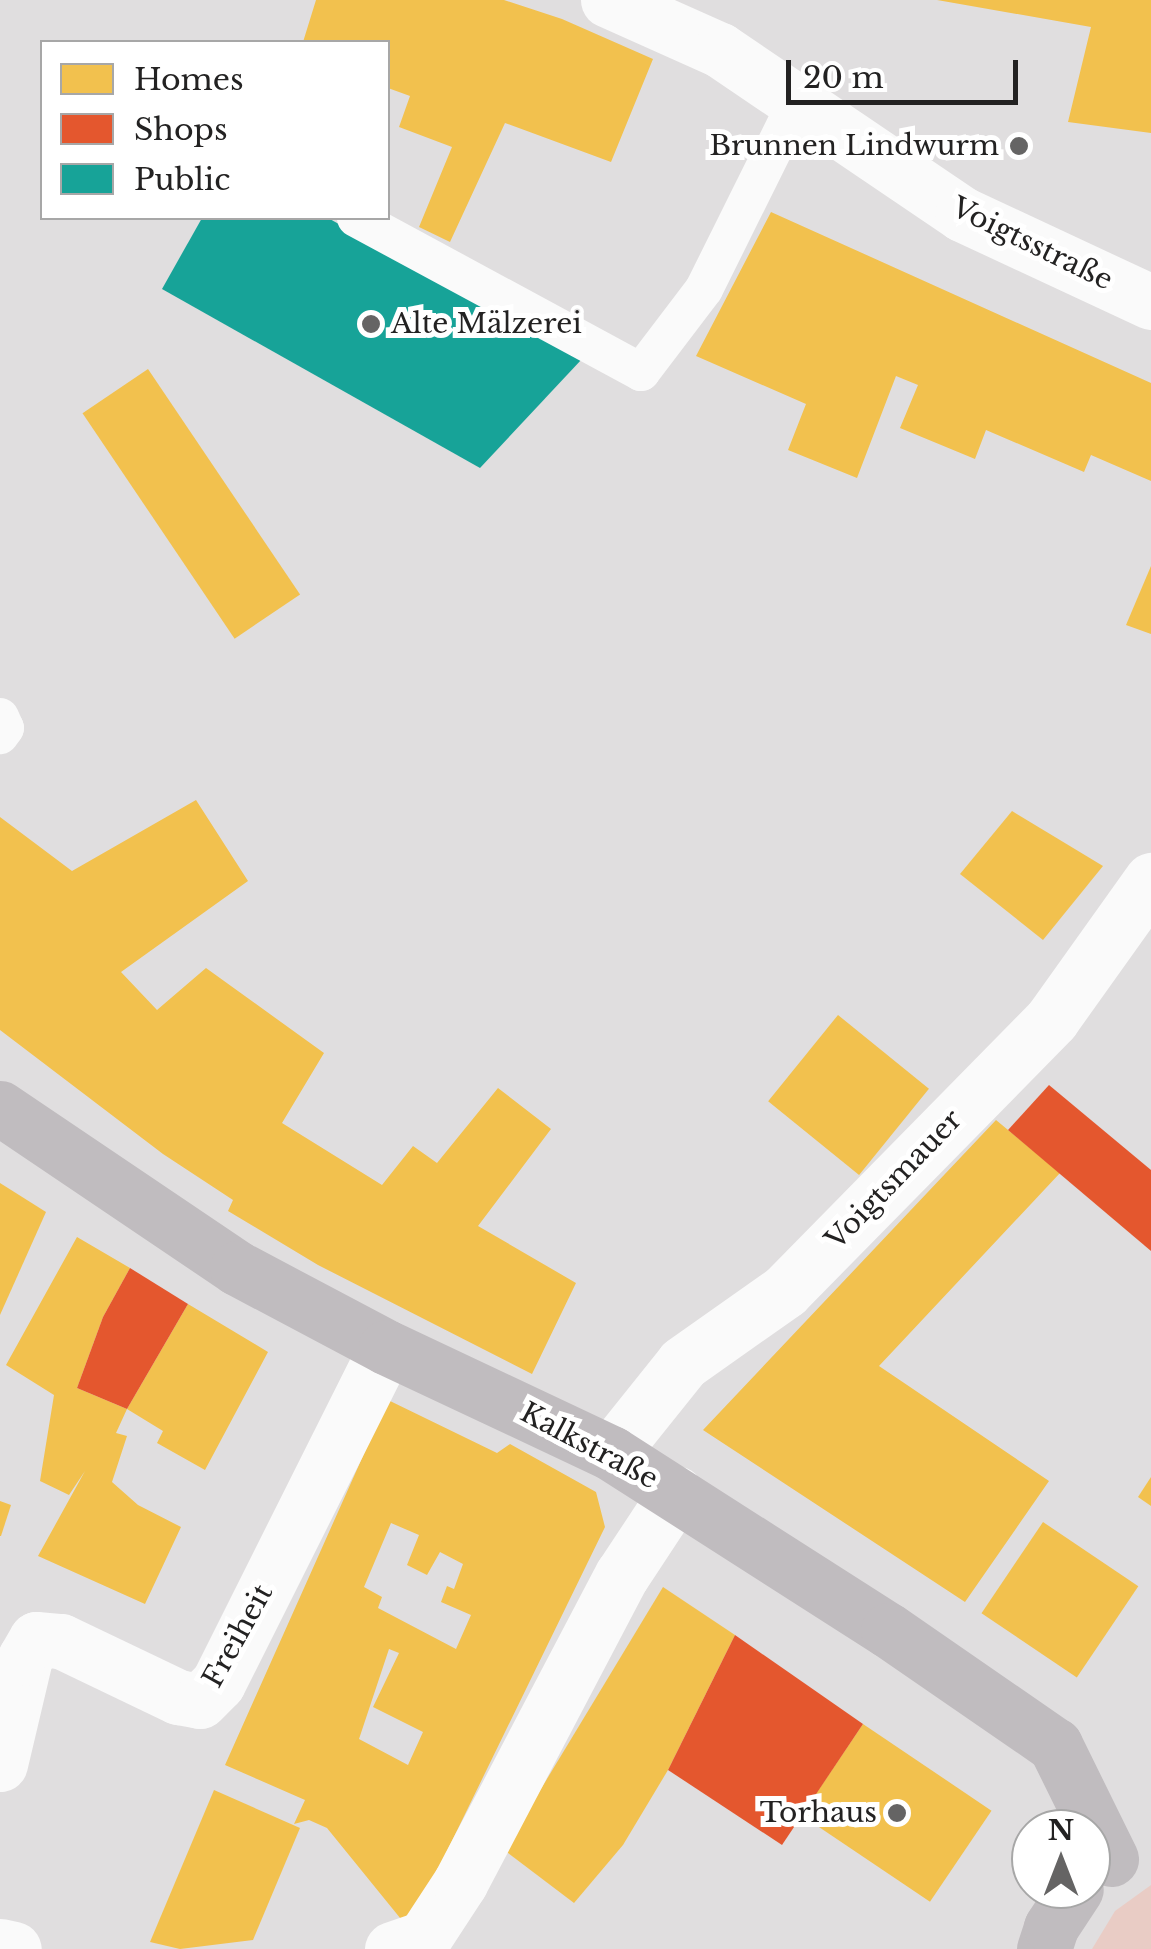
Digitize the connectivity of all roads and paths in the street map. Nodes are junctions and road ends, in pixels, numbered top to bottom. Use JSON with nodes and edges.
{"nodes":[{"id":1,"x":608,"y":0,"type":"edge"},
{"id":2,"x":798,"y":102,"type":"junction"},
{"id":3,"x":360,"y":220,"type":"edge"},
{"id":4,"x":1151,"y":302,"type":"edge"},
{"id":5,"x":0,"y":717,"type":"edge"},
{"id":6,"x":0,"y":735,"type":"edge"},
{"id":7,"x":1151,"y":880,"type":"edge"},
{"id":8,"x":0,"y":1108,"type":"edge"},
{"id":9,"x":386,"y":1347,"type":"junction"},
{"id":10,"x":611,"y":1453,"type":"junction"},
{"id":11,"x":676,"y":1494,"type":"junction"},
{"id":12,"x":0,"y":1764,"type":"edge"},
{"id":13,"x":1083,"y":1809,"type":"edge"},
{"id":14,"x":1067,"y":1909,"type":"edge"},
{"id":15,"x":0,"y":1946,"type":"edge"},
{"id":16,"x":14,"y":1949,"type":"edge"},
{"id":17,"x":392,"y":1949,"type":"edge"},
{"id":18,"x":1044,"y":1949,"type":"edge"}],
"edges":[{"from":1,"to":2,"type":"street","name":"Voigtsstraße"},
{"from":2,"to":3,"type":"lane"},
{"from":2,"to":4,"type":"street","name":"Voigtsstraße"},
{"from":5,"to":6,"type":"lane"},
{"from":7,"to":10,"type":"street","name":"Voigtsmauer"},
{"from":8,"to":9,"type":"main road","name":"Kalkstraße"},
{"from":9,"to":10,"type":"main road","name":"Kalkstraße"},
{"from":9,"to":12,"type":"street","name":"Freiheit"},
{"from":10,"to":11,"type":"main road","name":"Kalkstraße"},
{"from":11,"to":13,"type":"main road","name":"Kalkstraße"},
{"from":11,"to":17,"type":"street"},
{"from":14,"to":18,"type":"main road"},
{"from":15,"to":16,"type":"street"}]}
